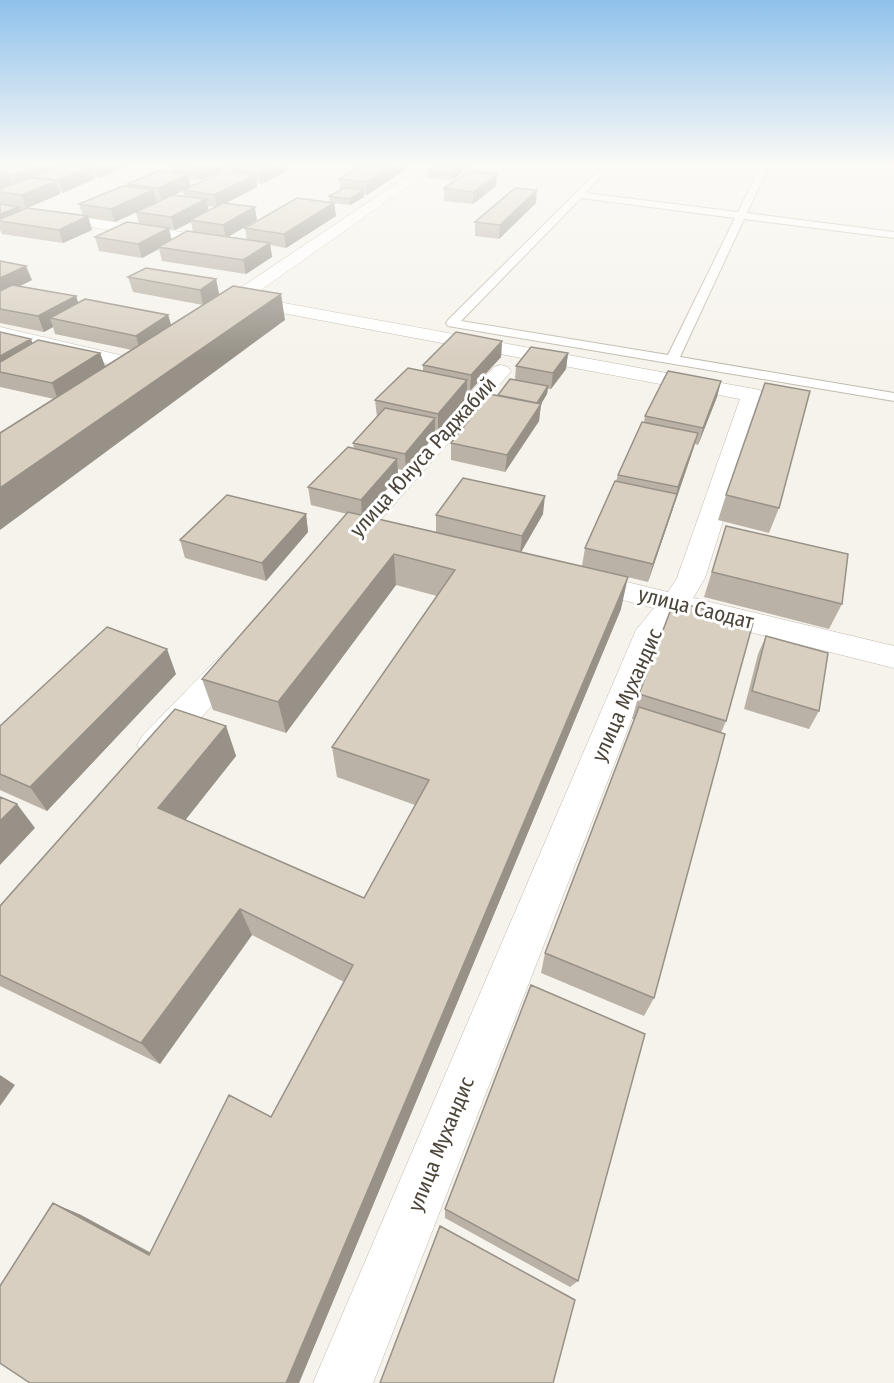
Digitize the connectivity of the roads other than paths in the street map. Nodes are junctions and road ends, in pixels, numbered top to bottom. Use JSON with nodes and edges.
{"nodes":[{"id":1,"x":130,"y":230,"type":"edge"},
{"id":2,"x":337,"y":230,"type":"edge"},
{"id":3,"x":544,"y":230,"type":"edge"},
{"id":4,"x":734,"y":230,"type":"edge"},
{"id":5,"x":852,"y":230,"type":"edge"},
{"id":6,"x":894,"y":235,"type":"edge"},
{"id":7,"x":232,"y":245,"type":"edge"},
{"id":8,"x":276,"y":252,"type":"edge"},
{"id":9,"x":299,"y":255,"type":"junction"},
{"id":10,"x":0,"y":333,"type":"edge"},
{"id":11,"x":152,"y":352,"type":"edge"},
{"id":12,"x":672,"y":360,"type":"junction"},
{"id":13,"x":134,"y":364,"type":"junction"},
{"id":14,"x":501,"y":371,"type":"dead end"},
{"id":15,"x":114,"y":377,"type":"edge"},
{"id":16,"x":894,"y":397,"type":"edge"},
{"id":17,"x":358,"y":530,"type":"junction"},
{"id":18,"x":392,"y":538,"type":"edge"},
{"id":19,"x":317,"y":573,"type":"edge"},
{"id":20,"x":551,"y":573,"type":"edge"},
{"id":21,"x":676,"y":602,"type":"junction"},
{"id":22,"x":260,"y":634,"type":"edge"},
{"id":23,"x":894,"y":657,"type":"edge"},
{"id":24,"x":138,"y":764,"type":"edge"},
{"id":25,"x":343,"y":1383,"type":"edge"}],
"edges":[{"from":1,"to":7,"type":"street"},
{"from":2,"to":9,"type":"street"},
{"from":3,"to":12,"type":"lane"},
{"from":4,"to":12,"type":"lane"},
{"from":5,"to":6,"type":"lane"},
{"from":8,"to":9,"type":"street"},
{"from":9,"to":21,"type":"street","name":"улица Мухандис"},
{"from":10,"to":13,"type":"street"},
{"from":11,"to":13,"type":"street"},
{"from":12,"to":16,"type":"lane"},
{"from":13,"to":15,"type":"street"},
{"from":14,"to":17,"type":"street","name":"улица Юнуса Раджабий"},
{"from":17,"to":18,"type":"street"},
{"from":17,"to":19,"type":"street","name":"улица Юнуса Раджабий"},
{"from":20,"to":21,"type":"street","name":"улица Саодат"},
{"from":21,"to":23,"type":"street","name":"улица Саодат"},
{"from":21,"to":25,"type":"street","name":"улица Мухандис"},
{"from":22,"to":24,"type":"street"}]}
